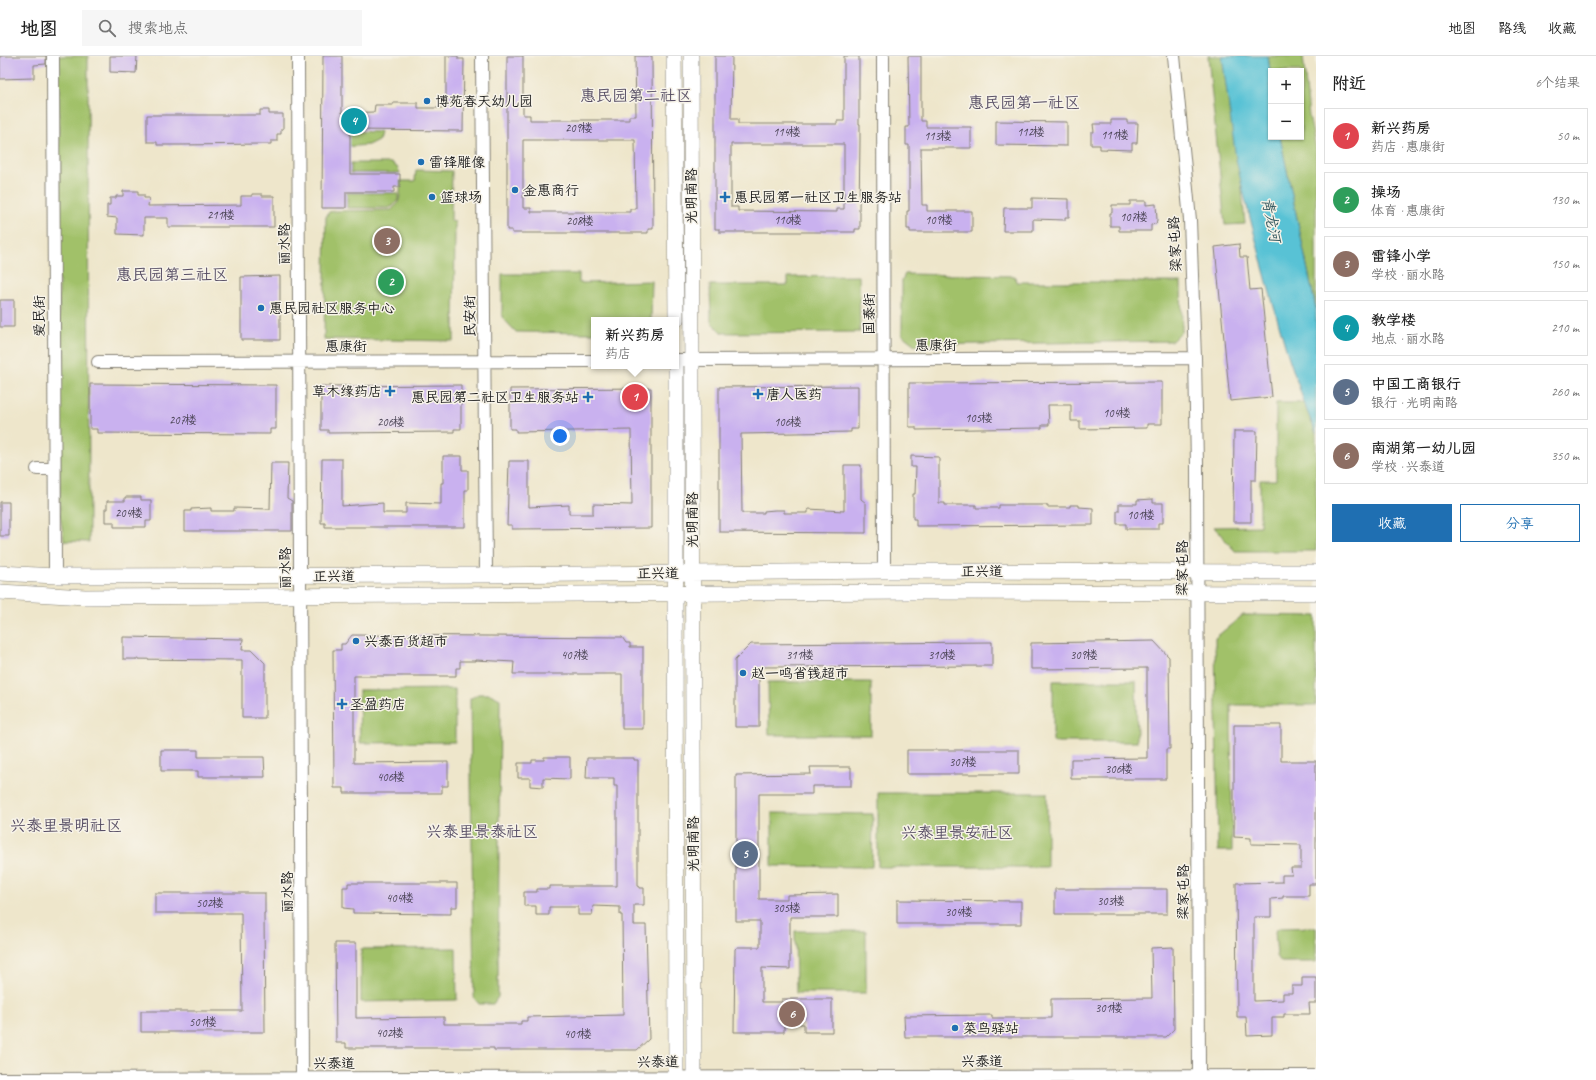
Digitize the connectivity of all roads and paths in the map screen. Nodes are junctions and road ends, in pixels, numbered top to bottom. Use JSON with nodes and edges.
{"nodes":[{"id":1,"x":53,"y":56,"type":"edge"},
{"id":2,"x":298,"y":56,"type":"edge"},
{"id":3,"x":482,"y":56,"type":"edge"},
{"id":4,"x":674,"y":56,"type":"edge"},
{"id":5,"x":690,"y":56,"type":"edge"},
{"id":6,"x":883,"y":56,"type":"edge"},
{"id":7,"x":1174,"y":56,"type":"edge"},
{"id":8,"x":676,"y":317,"type":"edge"},
{"id":9,"x":1195,"y":358,"type":"junction"},
{"id":10,"x":591,"y":360,"type":"edge"},
{"id":11,"x":679,"y":360,"type":"edge"},
{"id":12,"x":691,"y":360,"type":"junction"},
{"id":13,"x":884,"y":360,"type":"junction"},
{"id":14,"x":299,"y":361,"type":"junction"},
{"id":15,"x":485,"y":361,"type":"junction"},
{"id":16,"x":98,"y":362,"type":"dead end"},
{"id":17,"x":676,"y":369,"type":"edge"},
{"id":18,"x":37,"y":469,"type":"dead end"},
{"id":19,"x":54,"y":469,"type":"junction"},
{"id":20,"x":884,"y":571,"type":"junction"},
{"id":21,"x":676,"y":572,"type":"junction"},
{"id":22,"x":1197,"y":572,"type":"junction"},
{"id":23,"x":1316,"y":572,"type":"edge"},
{"id":24,"x":0,"y":573,"type":"edge"},
{"id":25,"x":693,"y":573,"type":"junction"},
{"id":26,"x":486,"y":575,"type":"junction"},
{"id":27,"x":55,"y":576,"type":"junction"},
{"id":28,"x":300,"y":576,"type":"junction"},
{"id":29,"x":0,"y":592,"type":"edge"},
{"id":30,"x":1197,"y":592,"type":"junction"},
{"id":31,"x":1316,"y":593,"type":"edge"},
{"id":32,"x":675,"y":594,"type":"junction"},
{"id":33,"x":693,"y":594,"type":"junction"},
{"id":34,"x":300,"y":596,"type":"junction"},
{"id":35,"x":1316,"y":1076,"type":"edge"},
{"id":36,"x":676,"y":1078,"type":"edge"},
{"id":37,"x":694,"y":1078,"type":"edge"},
{"id":38,"x":1199,"y":1078,"type":"edge"},
{"id":39,"x":0,"y":1079,"type":"edge"},
{"id":40,"x":302,"y":1079,"type":"edge"}],
"edges":[{"from":1,"to":19,"type":"street","name":"爱民街"},
{"from":2,"to":14,"type":"street","name":"丽水路"},
{"from":3,"to":15,"type":"street","name":"民安街"},
{"from":4,"to":8,"type":"main road","name":"光明南路"},
{"from":5,"to":12,"type":"main road","name":"光明南路"},
{"from":6,"to":13,"type":"street","name":"国泰街"},
{"from":7,"to":9,"type":"street","name":"梁家屯路"},
{"from":9,"to":13,"type":"street","name":"惠康街"},
{"from":9,"to":22,"type":"street","name":"梁家屯路"},
{"from":10,"to":15,"type":"street","name":"惠康街"},
{"from":11,"to":12,"type":"street","name":"惠康街"},
{"from":12,"to":13,"type":"street","name":"惠康街"},
{"from":12,"to":25,"type":"main road","name":"光明南路"},
{"from":13,"to":20,"type":"street","name":"国泰街"},
{"from":14,"to":15,"type":"street","name":"惠康街"},
{"from":14,"to":16,"type":"street","name":"惠康街"},
{"from":14,"to":28,"type":"street","name":"丽水路"},
{"from":15,"to":26,"type":"street","name":"民安街"},
{"from":17,"to":21,"type":"main road","name":"光明南路"},
{"from":18,"to":19,"type":"street"},
{"from":19,"to":27,"type":"street","name":"爱民街"},
{"from":20,"to":22,"type":"main road","name":"正兴道"},
{"from":20,"to":25,"type":"main road","name":"正兴道"},
{"from":21,"to":25,"type":"main road","name":"正兴道"},
{"from":21,"to":26,"type":"main road","name":"正兴道"},
{"from":21,"to":32,"type":"main road","name":"光明南路"},
{"from":22,"to":23,"type":"main road","name":"正兴道"},
{"from":22,"to":30,"type":"street","name":"梁家屯路"},
{"from":24,"to":27,"type":"main road","name":"正兴道"},
{"from":25,"to":33,"type":"main road","name":"光明南路"},
{"from":26,"to":28,"type":"main road","name":"正兴道"},
{"from":27,"to":28,"type":"main road","name":"正兴道"},
{"from":28,"to":34,"type":"street","name":"丽水路"},
{"from":29,"to":34,"type":"main road","name":"正兴道"},
{"from":30,"to":31,"type":"main road","name":"正兴道"},
{"from":30,"to":33,"type":"main road","name":"正兴道"},
{"from":30,"to":38,"type":"street","name":"梁家屯路"},
{"from":32,"to":33,"type":"main road","name":"正兴道"},
{"from":32,"to":34,"type":"main road","name":"正兴道"},
{"from":32,"to":36,"type":"main road","name":"光明南路"},
{"from":33,"to":37,"type":"main road","name":"光明南路"},
{"from":34,"to":40,"type":"street","name":"丽水路"},
{"from":35,"to":38,"type":"street","name":"兴泰道"},
{"from":36,"to":37,"type":"street","name":"兴泰道"},
{"from":36,"to":40,"type":"street","name":"兴泰道"},
{"from":37,"to":38,"type":"street","name":"兴泰道"},
{"from":39,"to":40,"type":"street","name":"兴泰道"}]}
